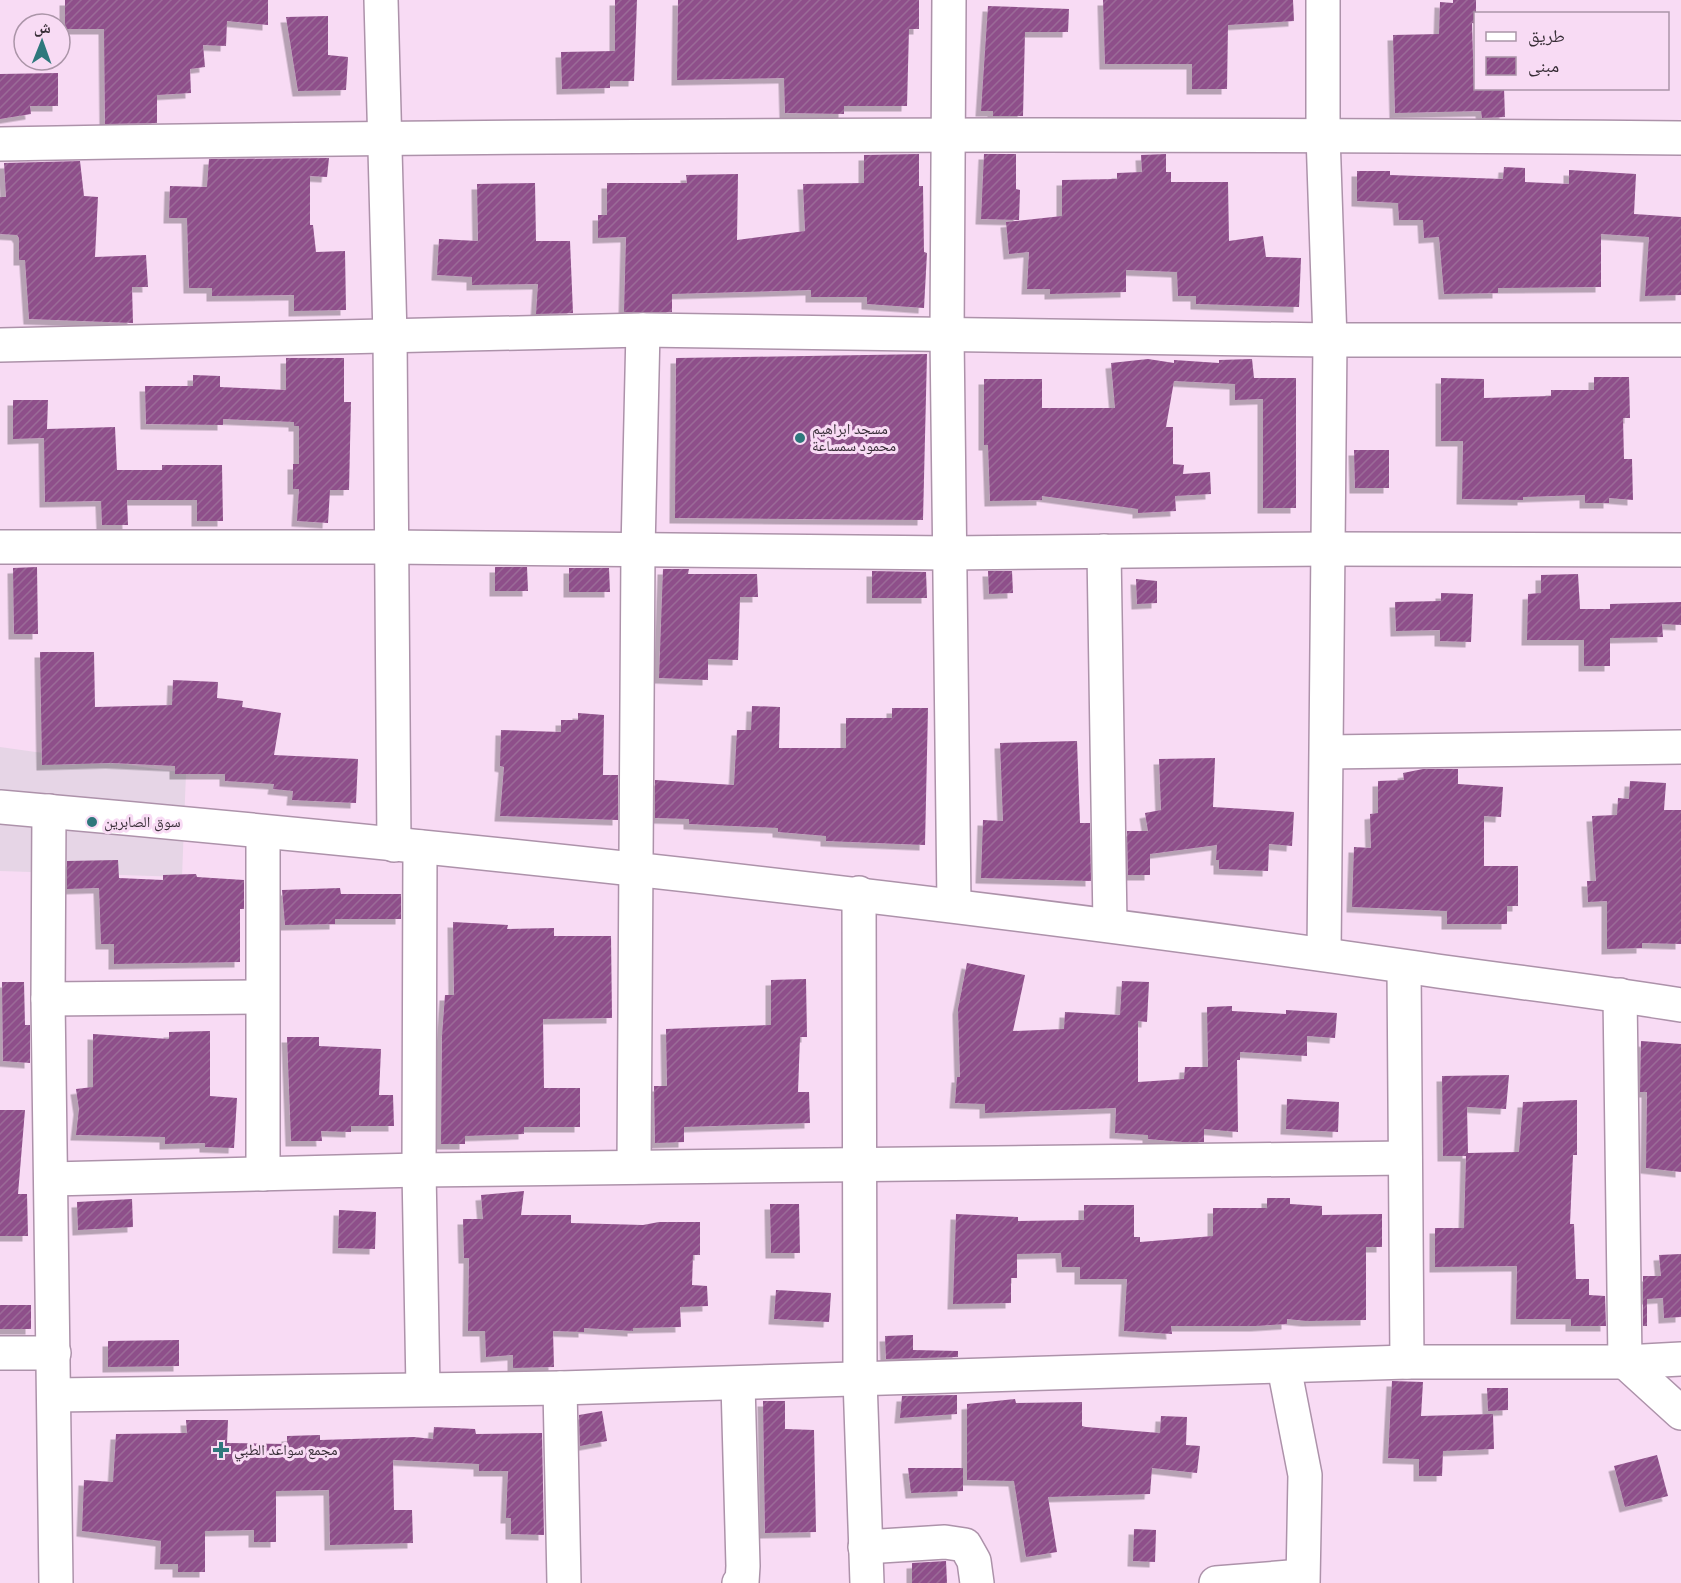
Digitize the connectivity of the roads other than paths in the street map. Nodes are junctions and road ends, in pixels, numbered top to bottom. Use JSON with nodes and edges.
{"nodes":[{"id":1,"x":381,"y":0,"type":"edge"},
{"id":2,"x":949,"y":0,"type":"edge"},
{"id":3,"x":1323,"y":0,"type":"edge"},
{"id":4,"x":1323,"y":135,"type":"junction"},
{"id":5,"x":950,"y":136,"type":"junction"},
{"id":6,"x":384,"y":137,"type":"junction"},
{"id":7,"x":1681,"y":138,"type":"edge"},
{"id":8,"x":0,"y":144,"type":"edge"},
{"id":9,"x":643,"y":330,"type":"junction"},
{"id":10,"x":947,"y":335,"type":"junction"},
{"id":11,"x":390,"y":336,"type":"junction"},
{"id":12,"x":1330,"y":340,"type":"junction"},
{"id":13,"x":1681,"y":340,"type":"edge"},
{"id":14,"x":0,"y":345,"type":"edge"},
{"id":15,"x":0,"y":547,"type":"edge"},
{"id":16,"x":390,"y":547,"type":"junction"},
{"id":17,"x":1328,"y":549,"type":"junction"},
{"id":18,"x":638,"y":550,"type":"junction"},
{"id":19,"x":1681,"y":550,"type":"edge"},
{"id":20,"x":1104,"y":551,"type":"junction"},
{"id":21,"x":949,"y":552,"type":"junction"},
{"id":22,"x":1681,"y":747,"type":"edge"},
{"id":23,"x":1328,"y":752,"type":"junction"},
{"id":24,"x":0,"y":807,"type":"edge"},
{"id":25,"x":49,"y":811,"type":"junction"},
{"id":26,"x":263,"y":833,"type":"junction"},
{"id":27,"x":407,"y":846,"type":"junction"},
{"id":28,"x":635,"y":868,"type":"junction"},
{"id":29,"x":859,"y":893,"type":"junction"},
{"id":30,"x":954,"y":904,"type":"junction"},
{"id":31,"x":1110,"y":925,"type":"junction"},
{"id":32,"x":1324,"y":954,"type":"junction"},
{"id":33,"x":1404,"y":967,"type":"junction"},
{"id":34,"x":1620,"y":995,"type":"junction"},
{"id":35,"x":262,"y":997,"type":"junction"},
{"id":36,"x":48,"y":999,"type":"junction"},
{"id":37,"x":1681,"y":1005,"type":"edge"},
{"id":38,"x":1405,"y":1158,"type":"junction"},
{"id":39,"x":859,"y":1164,"type":"junction"},
{"id":40,"x":634,"y":1167,"type":"junction"},
{"id":41,"x":419,"y":1170,"type":"junction"},
{"id":42,"x":263,"y":1174,"type":"junction"},
{"id":43,"x":51,"y":1179,"type":"junction"},
{"id":44,"x":0,"y":1353,"type":"edge"},
{"id":45,"x":54,"y":1353,"type":"junction"},
{"id":46,"x":1681,"y":1359,"type":"edge"},
{"id":47,"x":1407,"y":1362,"type":"junction"},
{"id":48,"x":1625,"y":1362,"type":"junction"},
{"id":49,"x":1284,"y":1366,"type":"junction"},
{"id":50,"x":860,"y":1379,"type":"junction"},
{"id":51,"x":738,"y":1384,"type":"junction"},
{"id":52,"x":560,"y":1388,"type":"junction"},
{"id":53,"x":423,"y":1389,"type":"junction"},
{"id":54,"x":54,"y":1395,"type":"junction"},
{"id":55,"x":1681,"y":1413,"type":"edge"},
{"id":56,"x":866,"y":1547,"type":"junction"},
{"id":57,"x":1303,"y":1579,"type":"edge"},
{"id":58,"x":56,"y":1583,"type":"edge"},
{"id":59,"x":564,"y":1583,"type":"edge"},
{"id":60,"x":739,"y":1583,"type":"edge"},
{"id":61,"x":867,"y":1583,"type":"edge"},
{"id":62,"x":977,"y":1583,"type":"edge"},
{"id":63,"x":1216,"y":1583,"type":"edge"}],
"edges":[{"from":1,"to":6,"type":"street"},
{"from":2,"to":5,"type":"street"},
{"from":3,"to":4,"type":"street"},
{"from":4,"to":5,"type":"street"},
{"from":4,"to":7,"type":"street"},
{"from":4,"to":12,"type":"street"},
{"from":5,"to":6,"type":"street"},
{"from":5,"to":10,"type":"street"},
{"from":6,"to":8,"type":"street"},
{"from":6,"to":11,"type":"street"},
{"from":9,"to":10,"type":"street"},
{"from":9,"to":11,"type":"street"},
{"from":9,"to":18,"type":"street"},
{"from":10,"to":12,"type":"street"},
{"from":10,"to":21,"type":"street"},
{"from":11,"to":14,"type":"street"},
{"from":11,"to":16,"type":"street"},
{"from":12,"to":13,"type":"street"},
{"from":12,"to":17,"type":"street"},
{"from":15,"to":16,"type":"street"},
{"from":16,"to":18,"type":"street"},
{"from":16,"to":27,"type":"street"},
{"from":17,"to":19,"type":"street"},
{"from":17,"to":20,"type":"street"},
{"from":17,"to":23,"type":"street"},
{"from":18,"to":21,"type":"street"},
{"from":18,"to":28,"type":"street"},
{"from":20,"to":21,"type":"street"},
{"from":20,"to":31,"type":"street"},
{"from":21,"to":30,"type":"street"},
{"from":22,"to":23,"type":"street"},
{"from":23,"to":32,"type":"street"},
{"from":24,"to":25,"type":"street"},
{"from":25,"to":26,"type":"street"},
{"from":25,"to":36,"type":"street"},
{"from":26,"to":27,"type":"street"},
{"from":26,"to":35,"type":"street"},
{"from":27,"to":28,"type":"street"},
{"from":27,"to":41,"type":"street"},
{"from":28,"to":29,"type":"street"},
{"from":28,"to":40,"type":"street"},
{"from":29,"to":30,"type":"street"},
{"from":29,"to":39,"type":"street"},
{"from":30,"to":31,"type":"street"},
{"from":31,"to":32,"type":"street"},
{"from":32,"to":33,"type":"street"},
{"from":33,"to":34,"type":"street"},
{"from":33,"to":38,"type":"street"},
{"from":34,"to":37,"type":"street"},
{"from":34,"to":48,"type":"street"},
{"from":35,"to":36,"type":"street"},
{"from":35,"to":42,"type":"street"},
{"from":36,"to":43,"type":"street"},
{"from":38,"to":39,"type":"street"},
{"from":38,"to":47,"type":"street"},
{"from":39,"to":40,"type":"street"},
{"from":39,"to":50,"type":"street"},
{"from":40,"to":41,"type":"street"},
{"from":41,"to":42,"type":"street"},
{"from":41,"to":53,"type":"street"},
{"from":42,"to":43,"type":"street"},
{"from":43,"to":45,"type":"street"},
{"from":44,"to":45,"type":"street"},
{"from":45,"to":54,"type":"street"},
{"from":46,"to":48,"type":"street"},
{"from":47,"to":48,"type":"street"},
{"from":47,"to":49,"type":"street"},
{"from":48,"to":55,"type":"street"},
{"from":49,"to":50,"type":"street"},
{"from":49,"to":57,"type":"street"},
{"from":50,"to":51,"type":"street"},
{"from":50,"to":56,"type":"street"},
{"from":51,"to":52,"type":"street"},
{"from":51,"to":60,"type":"street"},
{"from":52,"to":53,"type":"street"},
{"from":52,"to":59,"type":"street"},
{"from":53,"to":54,"type":"street"},
{"from":54,"to":58,"type":"street"},
{"from":56,"to":61,"type":"street"},
{"from":56,"to":62,"type":"street"},
{"from":57,"to":63,"type":"street"}]}
